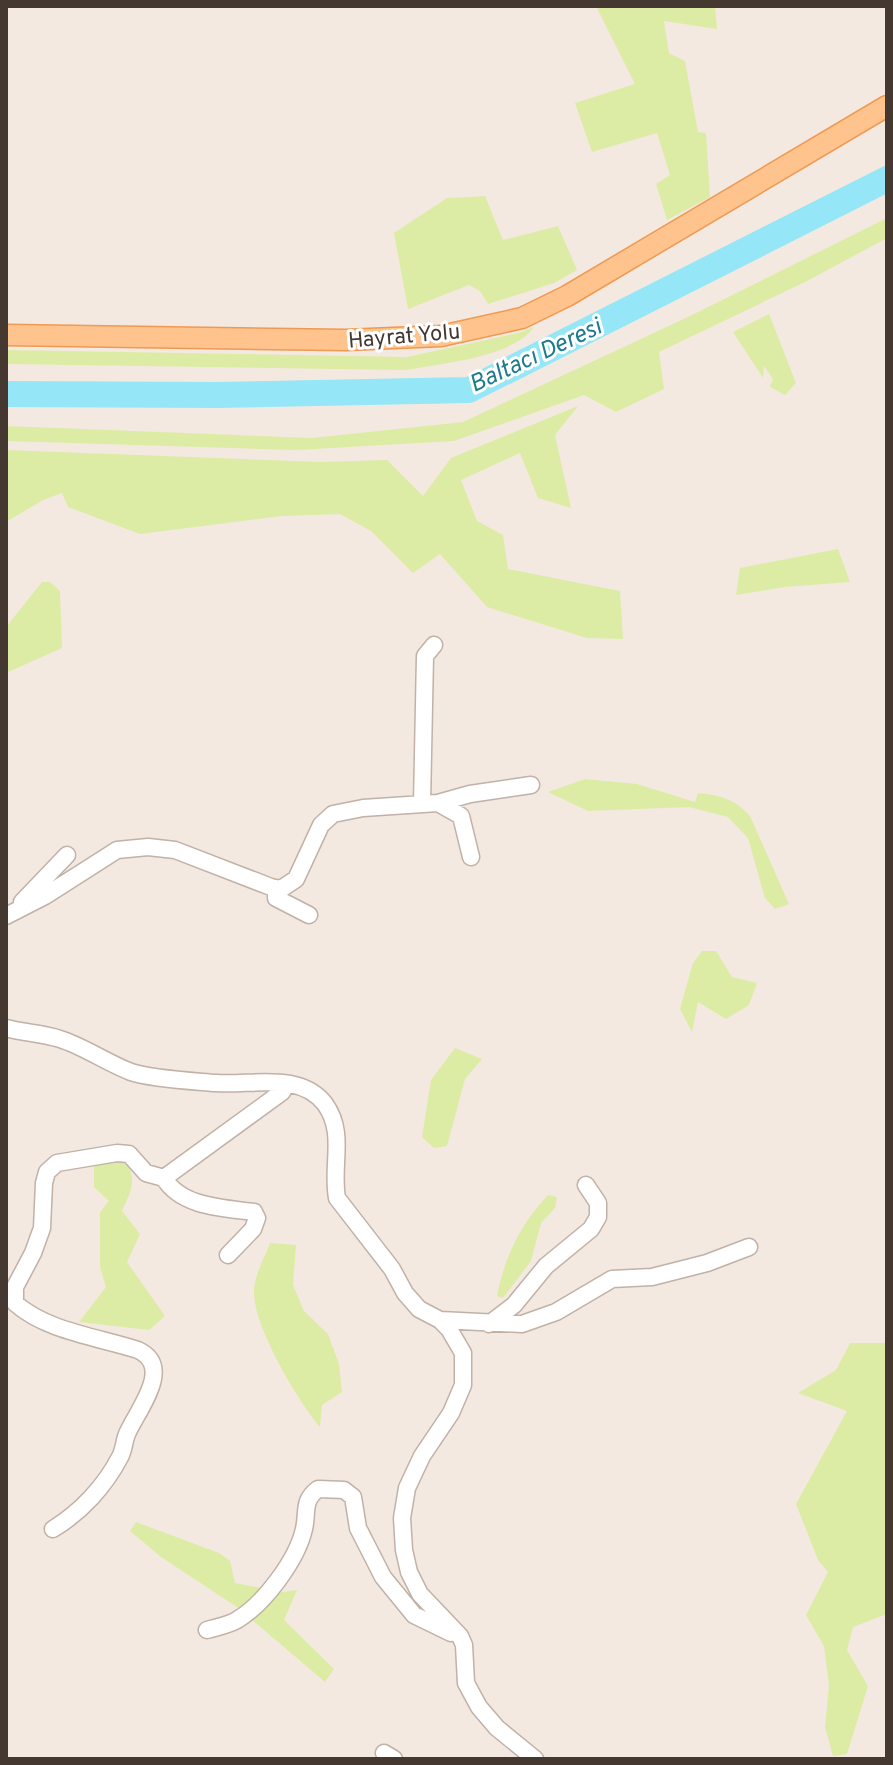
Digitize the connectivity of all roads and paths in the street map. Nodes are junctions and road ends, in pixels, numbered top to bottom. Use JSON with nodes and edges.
{"nodes":[{"id":1,"x":887,"y":106,"type":"edge"},
{"id":2,"x":6,"y":335,"type":"edge"},
{"id":3,"x":434,"y":645,"type":"dead end"},
{"id":4,"x":531,"y":785,"type":"dead end"},
{"id":5,"x":430,"y":804,"type":"junction"},
{"id":6,"x":67,"y":855,"type":"dead end"},
{"id":7,"x":471,"y":857,"type":"dead end"},
{"id":8,"x":276,"y":888,"type":"junction"},
{"id":9,"x":9,"y":914,"type":"edge"},
{"id":10,"x":309,"y":915,"type":"dead end"},
{"id":11,"x":6,"y":1028,"type":"edge"},
{"id":12,"x":286,"y":1085,"type":"junction"},
{"id":13,"x":164,"y":1178,"type":"junction"},
{"id":14,"x":586,"y":1185,"type":"dead end"},
{"id":15,"x":749,"y":1247,"type":"dead end"},
{"id":16,"x":228,"y":1255,"type":"dead end"},
{"id":17,"x":440,"y":1320,"type":"junction"},
{"id":18,"x":489,"y":1324,"type":"junction"},
{"id":19,"x":53,"y":1529,"type":"dead end"},
{"id":20,"x":207,"y":1630,"type":"dead end"},
{"id":21,"x":460,"y":1636,"type":"junction"},
{"id":22,"x":535,"y":1759,"type":"edge"}],
"edges":[{"from":1,"to":2,"type":"main road","name":"Hayrat Yolu"},
{"from":3,"to":5,"type":"street"},
{"from":4,"to":5,"type":"street"},
{"from":5,"to":7,"type":"street"},
{"from":5,"to":8,"type":"street"},
{"from":6,"to":9,"type":"street"},
{"from":8,"to":9,"type":"street"},
{"from":8,"to":10,"type":"street"},
{"from":11,"to":12,"type":"street"},
{"from":12,"to":13,"type":"street"},
{"from":12,"to":17,"type":"street"},
{"from":13,"to":16,"type":"street"},
{"from":13,"to":19,"type":"street"},
{"from":14,"to":18,"type":"street"},
{"from":15,"to":18,"type":"street"},
{"from":17,"to":18,"type":"street"},
{"from":17,"to":21,"type":"street"},
{"from":20,"to":21,"type":"street"},
{"from":21,"to":22,"type":"street"}]}
